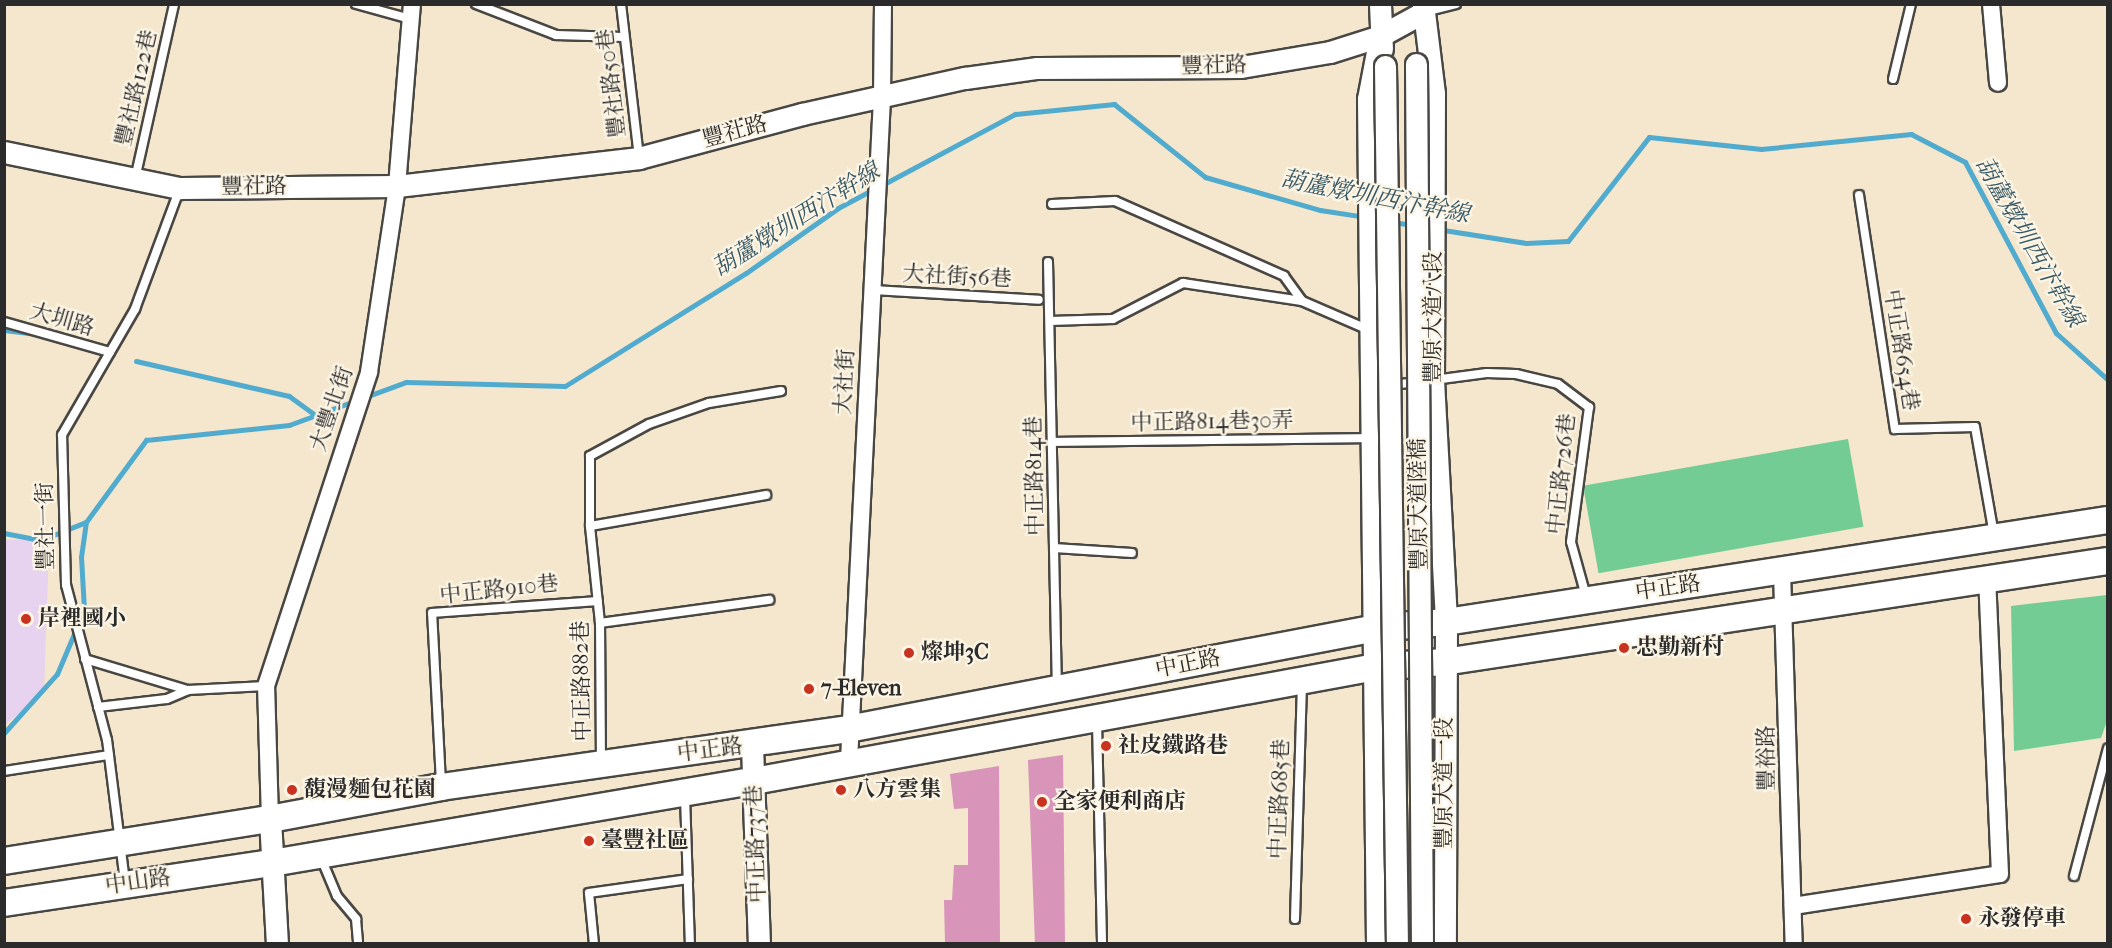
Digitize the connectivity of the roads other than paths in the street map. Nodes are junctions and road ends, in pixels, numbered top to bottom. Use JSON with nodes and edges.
{"nodes":[{"id":1,"x":174,"y":4,"type":"edge"},
{"id":2,"x":356,"y":4,"type":"edge"},
{"id":3,"x":476,"y":4,"type":"edge"},
{"id":4,"x":621,"y":4,"type":"edge"},
{"id":5,"x":883,"y":4,"type":"edge"},
{"id":6,"x":1380,"y":4,"type":"edge"},
{"id":7,"x":1456,"y":4,"type":"edge"},
{"id":8,"x":1911,"y":4,"type":"edge"},
{"id":9,"x":1991,"y":4,"type":"edge"},
{"id":10,"x":1423,"y":8,"type":"edge"},
{"id":11,"x":412,"y":12,"type":"edge"},
{"id":12,"x":1380,"y":36,"type":"junction"},
{"id":13,"x":623,"y":37,"type":"junction"},
{"id":14,"x":1893,"y":79,"type":"dead end"},
{"id":15,"x":1998,"y":83,"type":"dead end"},
{"id":16,"x":882,"y":98,"type":"junction"},
{"id":17,"x":4,"y":152,"type":"edge"},
{"id":18,"x":639,"y":158,"type":"junction"},
{"id":19,"x":135,"y":179,"type":"junction"},
{"id":20,"x":397,"y":186,"type":"junction"},
{"id":21,"x":180,"y":188,"type":"junction"},
{"id":22,"x":1859,"y":195,"type":"dead end"},
{"id":23,"x":1052,"y":204,"type":"dead end"},
{"id":24,"x":1048,"y":262,"type":"dead end"},
{"id":25,"x":873,"y":290,"type":"junction"},
{"id":26,"x":1039,"y":300,"type":"dead end"},
{"id":27,"x":1302,"y":301,"type":"junction"},
{"id":28,"x":1050,"y":321,"type":"junction"},
{"id":29,"x":4,"y":322,"type":"edge"},
{"id":30,"x":1370,"y":331,"type":"junction"},
{"id":31,"x":110,"y":352,"type":"junction"},
{"id":32,"x":1433,"y":380,"type":"junction"},
{"id":33,"x":1371,"y":388,"type":"junction"},
{"id":34,"x":781,"y":391,"type":"dead end"},
{"id":35,"x":1372,"y":438,"type":"junction"},
{"id":36,"x":1052,"y":442,"type":"junction"},
{"id":37,"x":766,"y":495,"type":"dead end"},
{"id":38,"x":2108,"y":520,"type":"edge"},
{"id":39,"x":590,"y":526,"type":"junction"},
{"id":40,"x":1995,"y":536,"type":"junction"},
{"id":41,"x":1054,"y":548,"type":"junction"},
{"id":42,"x":1132,"y":553,"type":"dead end"},
{"id":43,"x":2108,"y":561,"type":"edge"},
{"id":44,"x":1782,"y":572,"type":"junction"},
{"id":45,"x":1987,"y":580,"type":"junction"},
{"id":46,"x":769,"y":600,"type":"dead end"},
{"id":47,"x":1587,"y":600,"type":"junction"},
{"id":48,"x":598,"y":601,"type":"junction"},
{"id":49,"x":1786,"y":611,"type":"junction"},
{"id":50,"x":1446,"y":622,"type":"junction"},
{"id":51,"x":600,"y":623,"type":"junction"},
{"id":52,"x":1376,"y":627,"type":"junction"},
{"id":53,"x":85,"y":658,"type":"junction"},
{"id":54,"x":1444,"y":662,"type":"junction"},
{"id":55,"x":1376,"y":667,"type":"junction"},
{"id":56,"x":1302,"y":680,"type":"junction"},
{"id":57,"x":266,"y":686,"type":"junction"},
{"id":58,"x":188,"y":690,"type":"junction"},
{"id":59,"x":1057,"y":690,"type":"junction"},
{"id":60,"x":98,"y":707,"type":"junction"},
{"id":61,"x":1097,"y":716,"type":"junction"},
{"id":62,"x":848,"y":729,"type":"junction"},
{"id":63,"x":752,"y":745,"type":"junction"},
{"id":64,"x":2108,"y":748,"type":"edge"},
{"id":65,"x":109,"y":754,"type":"junction"},
{"id":66,"x":849,"y":761,"type":"junction"},
{"id":67,"x":601,"y":763,"type":"junction"},
{"id":68,"x":4,"y":771,"type":"edge"},
{"id":69,"x":754,"y":781,"type":"junction"},
{"id":70,"x":441,"y":787,"type":"junction"},
{"id":71,"x":685,"y":793,"type":"junction"},
{"id":72,"x":270,"y":819,"type":"junction"},
{"id":73,"x":120,"y":842,"type":"junction"},
{"id":74,"x":320,"y":854,"type":"junction"},
{"id":75,"x":4,"y":861,"type":"edge"},
{"id":76,"x":272,"y":863,"type":"junction"},
{"id":77,"x":2074,"y":876,"type":"dead end"},
{"id":78,"x":688,"y":879,"type":"junction"},
{"id":79,"x":126,"y":884,"type":"junction"},
{"id":80,"x":4,"y":903,"type":"edge"},
{"id":81,"x":1793,"y":906,"type":"junction"},
{"id":82,"x":1294,"y":919,"type":"dead end"},
{"id":83,"x":277,"y":944,"type":"edge"},
{"id":84,"x":358,"y":944,"type":"edge"},
{"id":85,"x":594,"y":944,"type":"edge"},
{"id":86,"x":690,"y":944,"type":"edge"},
{"id":87,"x":759,"y":944,"type":"edge"},
{"id":88,"x":1102,"y":944,"type":"edge"},
{"id":89,"x":1377,"y":944,"type":"edge"},
{"id":90,"x":1397,"y":944,"type":"edge"},
{"id":91,"x":1422,"y":944,"type":"edge"},
{"id":92,"x":1445,"y":944,"type":"edge"},
{"id":93,"x":1794,"y":944,"type":"edge"}],
"edges":[{"from":1,"to":19,"type":"lane","name":"豐社路122巷"},
{"from":2,"to":11,"type":"lane"},
{"from":3,"to":13,"type":"lane"},
{"from":4,"to":13,"type":"lane","name":"豐社路50巷"},
{"from":5,"to":16,"type":"street","name":"大社街"},
{"from":6,"to":12,"type":"street"},
{"from":7,"to":10,"type":"lane","name":"豐社路"},
{"from":8,"to":14,"type":"lane"},
{"from":9,"to":15,"type":"street"},
{"from":10,"to":12,"type":"street","name":"豐社路"},
{"from":10,"to":32,"type":"street","name":"豐原大道八段"},
{"from":10,"to":91,"type":"street","name":"豐原大道陸橋","bridge":true},
{"from":11,"to":20,"type":"street","name":"大豐北街"},
{"from":12,"to":16,"type":"street","name":"豐社路"},
{"from":12,"to":30,"type":"street"},
{"from":12,"to":90,"type":"street","name":"豐原大道陸橋","bridge":true},
{"from":13,"to":18,"type":"lane","name":"豐社路50巷"},
{"from":16,"to":18,"type":"street","name":"豐社路"},
{"from":16,"to":25,"type":"street","name":"大社街"},
{"from":17,"to":19,"type":"street","name":"豐社路"},
{"from":18,"to":20,"type":"street","name":"豐社路"},
{"from":19,"to":21,"type":"street","name":"豐社路"},
{"from":20,"to":21,"type":"street","name":"豐社路"},
{"from":20,"to":57,"type":"street","name":"大豐北街"},
{"from":21,"to":31,"type":"lane","name":"豐社一街"},
{"from":22,"to":40,"type":"lane","name":"中正路654巷"},
{"from":23,"to":27,"type":"lane"},
{"from":24,"to":28,"type":"lane","name":"中正路814巷"},
{"from":25,"to":26,"type":"lane","name":"大社街56巷"},
{"from":25,"to":62,"type":"street","name":"大社街"},
{"from":27,"to":28,"type":"lane"},
{"from":27,"to":30,"type":"lane"},
{"from":28,"to":36,"type":"lane","name":"中正路814巷"},
{"from":29,"to":31,"type":"lane","name":"大圳路"},
{"from":30,"to":33,"type":"street"},
{"from":31,"to":53,"type":"lane","name":"豐社一街"},
{"from":32,"to":33,"type":"lane"},
{"from":32,"to":47,"type":"lane","name":"中正路726巷"},
{"from":32,"to":50,"type":"street","name":"豐原大道八段"},
{"from":33,"to":35,"type":"street"},
{"from":34,"to":39,"type":"lane","name":"中正路882巷"},
{"from":35,"to":36,"type":"lane","name":"中正路814巷30弄"},
{"from":35,"to":52,"type":"street"},
{"from":36,"to":41,"type":"lane","name":"中正路814巷"},
{"from":37,"to":39,"type":"lane"},
{"from":38,"to":40,"type":"main road","name":"中正路"},
{"from":39,"to":48,"type":"lane","name":"中正路882巷"},
{"from":40,"to":44,"type":"main road","name":"中正路"},
{"from":41,"to":42,"type":"lane"},
{"from":41,"to":59,"type":"lane","name":"中正路814巷"},
{"from":43,"to":45,"type":"main road","name":"中正路"},
{"from":44,"to":47,"type":"main road","name":"中正路"},
{"from":44,"to":49,"type":"street","name":"豐裕路"},
{"from":45,"to":49,"type":"main road","name":"中正路"},
{"from":45,"to":81,"type":"street"},
{"from":46,"to":51,"type":"lane"},
{"from":47,"to":50,"type":"main road","name":"中正路"},
{"from":48,"to":51,"type":"lane","name":"中正路882巷"},
{"from":48,"to":70,"type":"lane","name":"中正路910巷"},
{"from":49,"to":54,"type":"main road","name":"中正路"},
{"from":49,"to":81,"type":"street","name":"豐裕路"},
{"from":50,"to":52,"type":"main road","name":"中正路"},
{"from":50,"to":54,"type":"street","name":"豐原大道一段"},
{"from":51,"to":67,"type":"lane","name":"中正路882巷"},
{"from":52,"to":55,"type":"street"},
{"from":52,"to":59,"type":"main road","name":"中正路"},
{"from":53,"to":58,"type":"lane"},
{"from":53,"to":60,"type":"lane","name":"豐社一街"},
{"from":54,"to":55,"type":"main road","name":"中正路"},
{"from":54,"to":92,"type":"street","name":"豐原大道一段"},
{"from":55,"to":56,"type":"main road","name":"中正路"},
{"from":55,"to":89,"type":"street"},
{"from":56,"to":61,"type":"main road","name":"中正路"},
{"from":56,"to":82,"type":"lane","name":"中正路685巷"},
{"from":57,"to":58,"type":"lane"},
{"from":57,"to":72,"type":"street","name":"大豐北街"},
{"from":58,"to":60,"type":"lane"},
{"from":59,"to":62,"type":"main road","name":"中正路"},
{"from":60,"to":65,"type":"lane","name":"豐社一街"},
{"from":61,"to":66,"type":"main road","name":"中正路"},
{"from":61,"to":88,"type":"lane"},
{"from":62,"to":63,"type":"main road","name":"中正路"},
{"from":62,"to":66,"type":"street","name":"大社街"},
{"from":63,"to":67,"type":"main road","name":"中正路"},
{"from":63,"to":69,"type":"street","name":"中正路737巷"},
{"from":64,"to":77,"type":"lane"},
{"from":65,"to":68,"type":"lane"},
{"from":65,"to":73,"type":"lane","name":"豐社一街"},
{"from":66,"to":69,"type":"main road","name":"中正路"},
{"from":67,"to":70,"type":"main road","name":"中正路"},
{"from":69,"to":71,"type":"main road","name":"中正路"},
{"from":69,"to":87,"type":"street","name":"中正路737巷"},
{"from":70,"to":72,"type":"main road","name":"中正路"},
{"from":71,"to":74,"type":"main road","name":"中正路"},
{"from":71,"to":78,"type":"lane"},
{"from":72,"to":73,"type":"main road","name":"中山路"},
{"from":72,"to":76,"type":"street"},
{"from":73,"to":75,"type":"main road","name":"中山路"},
{"from":73,"to":79,"type":"lane","name":"豐社一街"},
{"from":74,"to":76,"type":"main road","name":"中正路"},
{"from":74,"to":84,"type":"lane"},
{"from":76,"to":79,"type":"main road","name":"中山路"},
{"from":76,"to":83,"type":"street"},
{"from":78,"to":85,"type":"lane"},
{"from":78,"to":86,"type":"lane"},
{"from":79,"to":80,"type":"main road","name":"中山路"},
{"from":81,"to":93,"type":"street","name":"豐裕路"}]}
